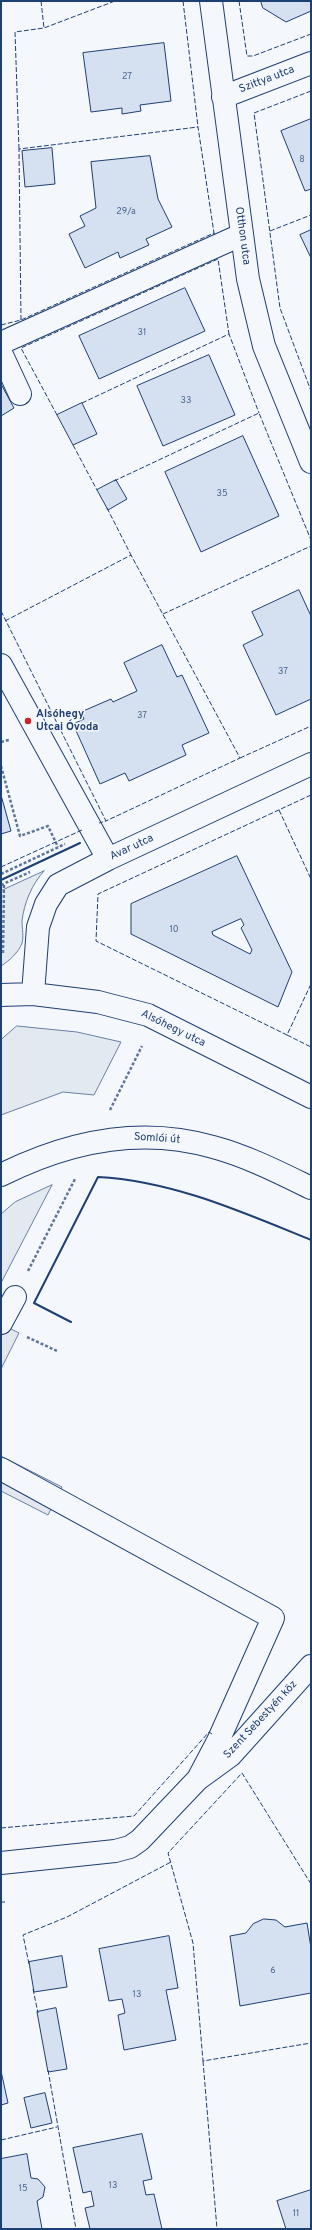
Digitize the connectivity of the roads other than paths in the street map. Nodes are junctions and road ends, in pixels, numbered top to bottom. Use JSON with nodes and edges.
{"nodes":[{"id":1,"x":211,"y":1,"type":"edge"},
{"id":2,"x":311,"y":63,"type":"edge"},
{"id":3,"x":223,"y":97,"type":"junction"},
{"id":4,"x":241,"y":235,"type":"junction"},
{"id":5,"x":1,"y":343,"type":"edge"},
{"id":6,"x":1,"y":353,"type":"edge"},
{"id":7,"x":20,"y":394,"type":"dead end"},
{"id":8,"x":311,"y":462,"type":"edge"},
{"id":9,"x":1,"y":665,"type":"edge"},
{"id":10,"x":311,"y":764,"type":"edge"},
{"id":11,"x":108,"y":859,"type":"junction"},
{"id":12,"x":33,"y":994,"type":"junction"},
{"id":13,"x":3,"y":1001,"type":"edge"},
{"id":14,"x":311,"y":1097,"type":"edge"},
{"id":15,"x":1,"y":1175,"type":"edge"},
{"id":16,"x":311,"y":1188,"type":"edge"},
{"id":17,"x":15,"y":1296,"type":"dead end"},
{"id":18,"x":1,"y":1323,"type":"edge"},
{"id":19,"x":1,"y":1469,"type":"edge"},
{"id":20,"x":311,"y":1666,"type":"edge"},
{"id":21,"x":198,"y":1779,"type":"junction"},
{"id":22,"x":1,"y":1863,"type":"edge"}],
"edges":[{"from":1,"to":3,"type":"street","name":"Otthon utca"},
{"from":2,"to":3,"type":"street","name":"Szittya utca"},
{"from":3,"to":4,"type":"street","name":"Otthon utca"},
{"from":4,"to":5,"type":"street"},
{"from":4,"to":8,"type":"street","name":"Otthon utca"},
{"from":6,"to":7,"type":"street"},
{"from":9,"to":11,"type":"street"},
{"from":10,"to":11,"type":"street","name":"Avar utca"},
{"from":11,"to":12,"type":"street","name":"Avar utca"},
{"from":12,"to":13,"type":"street","name":"Alsóhegy utca"},
{"from":12,"to":14,"type":"street","name":"Alsóhegy utca"},
{"from":15,"to":16,"type":"street","name":"Somlói út"},
{"from":17,"to":18,"type":"street"},
{"from":19,"to":21,"type":"street"},
{"from":20,"to":21,"type":"street","name":"Szent Sebestyén köz"},
{"from":21,"to":22,"type":"street","name":"Szent Sebestyén köz"}]}
